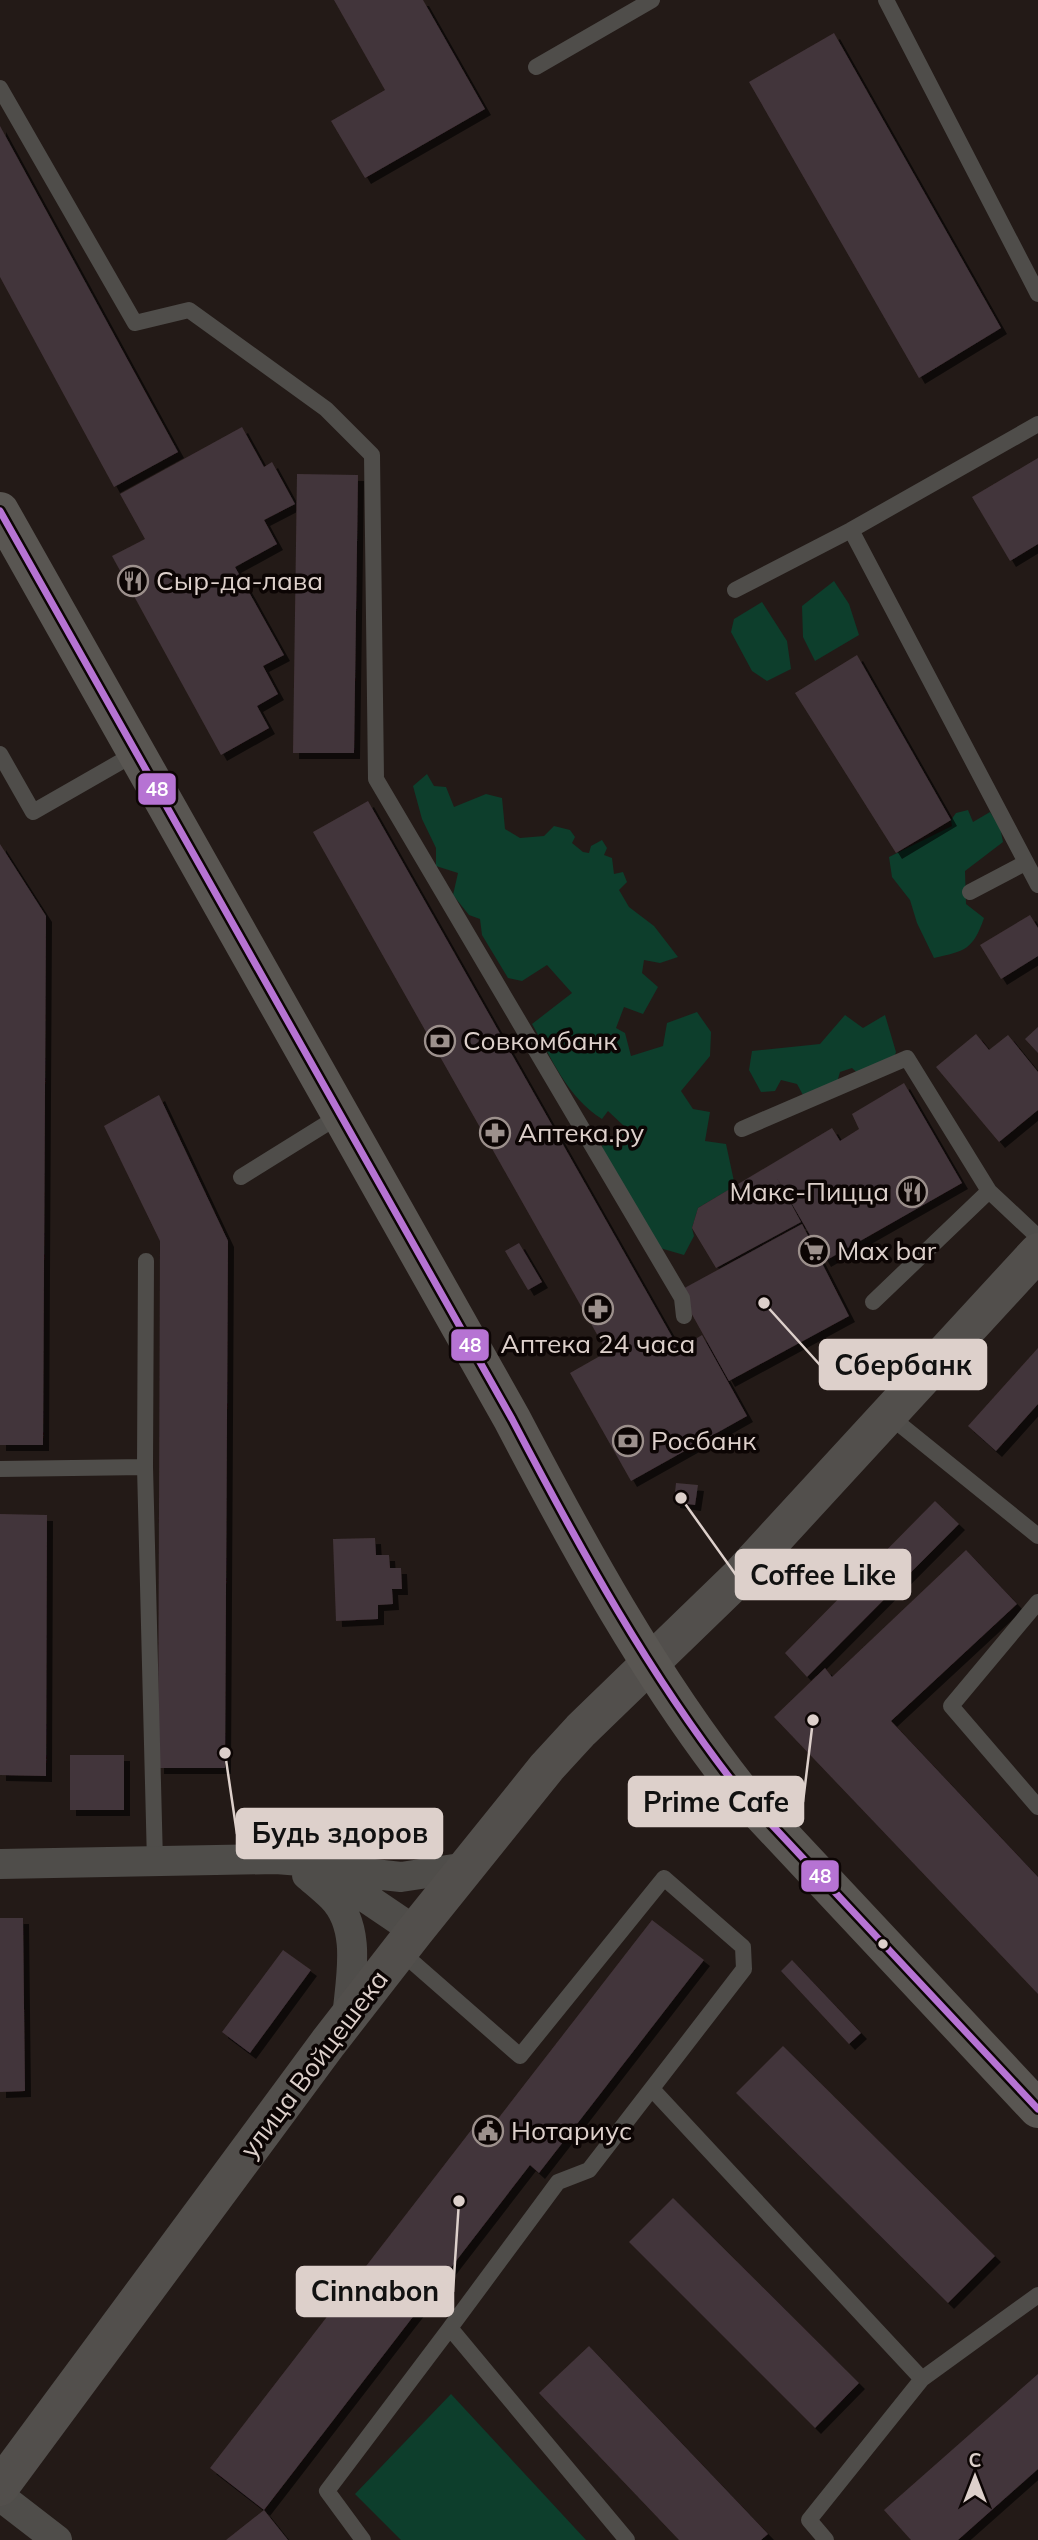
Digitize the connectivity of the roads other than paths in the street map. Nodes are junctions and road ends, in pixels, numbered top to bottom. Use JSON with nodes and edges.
{"nodes":[{"id":1,"x":652,"y":0,"type":"edge"},
{"id":2,"x":886,"y":0,"type":"edge"},
{"id":3,"x":536,"y":67,"type":"dead end"},
{"id":4,"x":0,"y":88,"type":"edge"},
{"id":5,"x":1038,"y":294,"type":"edge"},
{"id":6,"x":1038,"y":424,"type":"edge"},
{"id":7,"x":0,"y":511,"type":"edge"},
{"id":8,"x":851,"y":530,"type":"junction"},
{"id":9,"x":735,"y":590,"type":"dead end"},
{"id":10,"x":136,"y":753,"type":"junction"},
{"id":11,"x":0,"y":754,"type":"edge"},
{"id":12,"x":1025,"y":863,"type":"junction"},
{"id":13,"x":1038,"y":885,"type":"edge"},
{"id":14,"x":970,"y":892,"type":"dead end"},
{"id":15,"x":339,"y":1116,"type":"junction"},
{"id":16,"x":742,"y":1129,"type":"dead end"},
{"id":17,"x":241,"y":1177,"type":"dead end"},
{"id":18,"x":989,"y":1191,"type":"junction"},
{"id":19,"x":1038,"y":1237,"type":"edge"},
{"id":20,"x":1038,"y":1252,"type":"edge"},
{"id":21,"x":146,"y":1261,"type":"dead end"},
{"id":22,"x":873,"y":1302,"type":"dead end"},
{"id":23,"x":684,"y":1316,"type":"dead end"},
{"id":24,"x":887,"y":1414,"type":"junction"},
{"id":25,"x":145,"y":1467,"type":"junction"},
{"id":26,"x":0,"y":1469,"type":"edge"},
{"id":27,"x":1038,"y":1536,"type":"edge"},
{"id":28,"x":1038,"y":1602,"type":"edge"},
{"id":29,"x":651,"y":1662,"type":"junction"},
{"id":30,"x":1038,"y":1807,"type":"edge"},
{"id":31,"x":276,"y":1859,"type":"junction"},
{"id":32,"x":155,"y":1862,"type":"junction"},
{"id":33,"x":0,"y":1864,"type":"edge"},
{"id":34,"x":467,"y":1867,"type":"junction"},
{"id":35,"x":323,"y":1868,"type":"junction"},
{"id":36,"x":407,"y":1941,"type":"junction"},
{"id":37,"x":347,"y":2019,"type":"junction"},
{"id":38,"x":652,"y":2089,"type":"junction"},
{"id":39,"x":1038,"y":2109,"type":"edge"},
{"id":40,"x":1038,"y":2295,"type":"edge"},
{"id":41,"x":450,"y":2328,"type":"junction"},
{"id":42,"x":922,"y":2379,"type":"junction"},
{"id":43,"x":0,"y":2487,"type":"edge"},
{"id":44,"x":0,"y":2496,"type":"edge"},
{"id":45,"x":57,"y":2540,"type":"edge"},
{"id":46,"x":363,"y":2540,"type":"edge"},
{"id":47,"x":627,"y":2540,"type":"edge"},
{"id":48,"x":826,"y":2540,"type":"edge"}],
"edges":[{"from":1,"to":3,"type":"lane"},
{"from":2,"to":5,"type":"lane"},
{"from":4,"to":23,"type":"lane"},
{"from":6,"to":8,"type":"lane"},
{"from":7,"to":10,"type":"main road"},
{"from":8,"to":9,"type":"lane"},
{"from":8,"to":12,"type":"lane"},
{"from":10,"to":11,"type":"lane"},
{"from":10,"to":15,"type":"main road"},
{"from":12,"to":13,"type":"lane"},
{"from":12,"to":14,"type":"lane"},
{"from":15,"to":17,"type":"lane"},
{"from":15,"to":29,"type":"main road"},
{"from":16,"to":18,"type":"lane"},
{"from":18,"to":19,"type":"lane"},
{"from":18,"to":22,"type":"lane"},
{"from":20,"to":24,"type":"main road","name":"улица Войцешека"},
{"from":21,"to":25,"type":"lane"},
{"from":24,"to":27,"type":"lane"},
{"from":24,"to":29,"type":"main road","name":"улица Войцешека"},
{"from":25,"to":26,"type":"lane"},
{"from":25,"to":32,"type":"lane"},
{"from":28,"to":30,"type":"lane"},
{"from":29,"to":34,"type":"main road","name":"улица Войцешека"},
{"from":29,"to":39,"type":"main road"},
{"from":31,"to":32,"type":"street"},
{"from":31,"to":35,"type":"street"},
{"from":31,"to":37,"type":"street"},
{"from":32,"to":33,"type":"street"},
{"from":34,"to":35,"type":"street"},
{"from":34,"to":36,"type":"main road","name":"улица Войцешека"},
{"from":35,"to":36,"type":"street"},
{"from":36,"to":37,"type":"main road","name":"улица Войцешека"},
{"from":36,"to":38,"type":"lane"},
{"from":37,"to":43,"type":"main road","name":"улица Войцешека"},
{"from":38,"to":41,"type":"lane"},
{"from":38,"to":42,"type":"lane"},
{"from":40,"to":42,"type":"lane"},
{"from":41,"to":46,"type":"lane"},
{"from":41,"to":47,"type":"lane"},
{"from":42,"to":48,"type":"lane"},
{"from":44,"to":45,"type":"street"}]}
